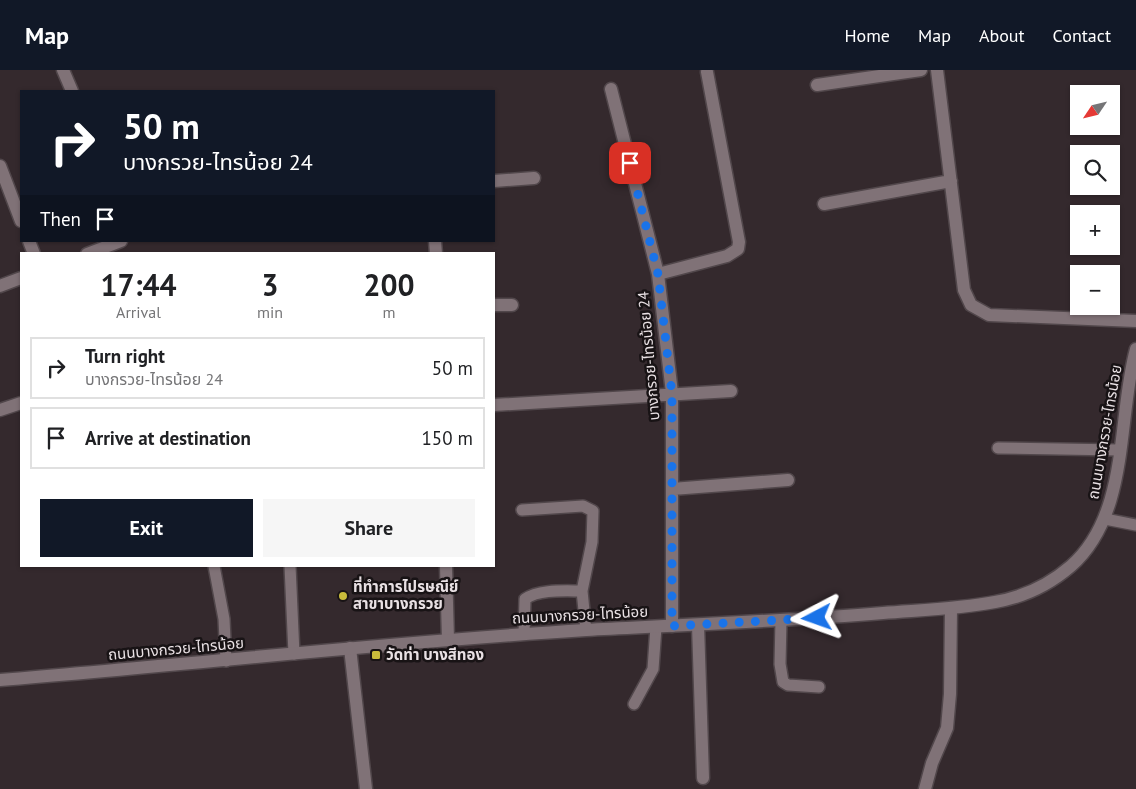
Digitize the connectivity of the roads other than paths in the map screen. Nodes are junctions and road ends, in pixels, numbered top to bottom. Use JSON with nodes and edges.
{"nodes":[{"id":1,"x":63,"y":70,"type":"edge"},
{"id":2,"x":921,"y":70,"type":"edge"},
{"id":3,"x":937,"y":70,"type":"edge"},
{"id":4,"x":708,"y":72,"type":"dead end"},
{"id":5,"x":817,"y":85,"type":"dead end"},
{"id":6,"x":612,"y":89,"type":"dead end"},
{"id":7,"x":72,"y":90,"type":"edge"},
{"id":8,"x":0,"y":166,"type":"edge"},
{"id":9,"x":534,"y":178,"type":"dead end"},
{"id":10,"x":495,"y":180,"type":"edge"},
{"id":11,"x":951,"y":181,"type":"junction"},
{"id":12,"x":824,"y":204,"type":"dead end"},
{"id":13,"x":20,"y":218,"type":"edge"},
{"id":14,"x":118,"y":242,"type":"edge"},
{"id":15,"x":92,"y":252,"type":"edge"},
{"id":16,"x":658,"y":274,"type":"junction"},
{"id":17,"x":20,"y":278,"type":"edge"},
{"id":18,"x":0,"y":286,"type":"edge"},
{"id":19,"x":512,"y":305,"type":"dead end"},
{"id":20,"x":495,"y":306,"type":"edge"},
{"id":21,"x":1136,"y":320,"type":"edge"},
{"id":22,"x":1136,"y":349,"type":"edge"},
{"id":23,"x":731,"y":391,"type":"dead end"},
{"id":24,"x":672,"y":394,"type":"junction"},
{"id":25,"x":1131,"y":402,"type":"edge"},
{"id":26,"x":20,"y":403,"type":"edge"},
{"id":27,"x":495,"y":405,"type":"edge"},
{"id":28,"x":0,"y":410,"type":"edge"},
{"id":29,"x":998,"y":448,"type":"dead end"},
{"id":30,"x":1119,"y":450,"type":"junction"},
{"id":31,"x":788,"y":480,"type":"dead end"},
{"id":32,"x":672,"y":489,"type":"junction"},
{"id":33,"x":522,"y":510,"type":"dead end"},
{"id":34,"x":1105,"y":519,"type":"junction"},
{"id":35,"x":1136,"y":525,"type":"edge"},
{"id":36,"x":214,"y":567,"type":"edge"},
{"id":37,"x":290,"y":567,"type":"edge"},
{"id":38,"x":446,"y":567,"type":"edge"},
{"id":39,"x":582,"y":591,"type":"junction"},
{"id":40,"x":951,"y":608,"type":"junction"},
{"id":41,"x":781,"y":620,"type":"junction"},
{"id":42,"x":698,"y":625,"type":"junction"},
{"id":43,"x":672,"y":626,"type":"junction"},
{"id":44,"x":656,"y":627,"type":"junction"},
{"id":45,"x":586,"y":630,"type":"junction"},
{"id":46,"x":524,"y":634,"type":"junction"},
{"id":47,"x":448,"y":640,"type":"junction"},
{"id":48,"x":350,"y":648,"type":"junction"},
{"id":49,"x":294,"y":654,"type":"junction"},
{"id":50,"x":226,"y":661,"type":"junction"},
{"id":51,"x":0,"y":680,"type":"edge"},
{"id":52,"x":819,"y":687,"type":"dead end"},
{"id":53,"x":634,"y":704,"type":"dead end"},
{"id":54,"x":703,"y":778,"type":"dead end"},
{"id":55,"x":366,"y":789,"type":"edge"},
{"id":56,"x":925,"y":789,"type":"edge"}],
"edges":[{"from":1,"to":7,"type":"street"},
{"from":2,"to":5,"type":"street"},
{"from":3,"to":11,"type":"street"},
{"from":4,"to":16,"type":"street"},
{"from":6,"to":16,"type":"street","name":"บางกรวย-ไทรน้อย 24"},
{"from":8,"to":13,"type":"street"},
{"from":9,"to":10,"type":"street"},
{"from":11,"to":12,"type":"street"},
{"from":11,"to":21,"type":"street"},
{"from":14,"to":15,"type":"street"},
{"from":16,"to":24,"type":"street","name":"บางกรวย-ไทรน้อย 24"},
{"from":17,"to":18,"type":"street"},
{"from":19,"to":20,"type":"street"},
{"from":22,"to":25,"type":"street","name":"ถนนบางกรวย-ไทรน้อย"},
{"from":23,"to":24,"type":"street"},
{"from":24,"to":27,"type":"street"},
{"from":24,"to":32,"type":"street","name":"บางกรวย-ไทรน้อย 24"},
{"from":25,"to":30,"type":"street","name":"ถนนบางกรวย-ไทรน้อย"},
{"from":26,"to":28,"type":"street"},
{"from":29,"to":30,"type":"lane"},
{"from":30,"to":34,"type":"street","name":"ถนนบางกรวย-ไทรน้อย"},
{"from":31,"to":32,"type":"street"},
{"from":32,"to":43,"type":"street","name":"บางกรวย-ไทรน้อย 24"},
{"from":33,"to":39,"type":"lane"},
{"from":34,"to":35,"type":"lane"},
{"from":34,"to":40,"type":"street","name":"ถนนบางกรวย-ไทรน้อย"},
{"from":36,"to":50,"type":"lane"},
{"from":37,"to":49,"type":"lane"},
{"from":38,"to":47,"type":"street"},
{"from":39,"to":45,"type":"lane"},
{"from":39,"to":46,"type":"lane"},
{"from":40,"to":41,"type":"street","name":"ถนนบางกรวย-ไทรน้อย"},
{"from":40,"to":56,"type":"street"},
{"from":41,"to":42,"type":"street","name":"ถนนบางกรวย-ไทรน้อย"},
{"from":41,"to":52,"type":"lane"},
{"from":42,"to":43,"type":"street","name":"ถนนบางกรวย-ไทรน้อย"},
{"from":42,"to":54,"type":"street"},
{"from":43,"to":44,"type":"street","name":"ถนนบางกรวย-ไทรน้อย"},
{"from":44,"to":45,"type":"street","name":"ถนนบางกรวย-ไทรน้อย"},
{"from":44,"to":53,"type":"lane"},
{"from":45,"to":46,"type":"street","name":"ถนนบางกรวย-ไทรน้อย"},
{"from":46,"to":47,"type":"street","name":"ถนนบางกรวย-ไทรน้อย"},
{"from":47,"to":48,"type":"street","name":"ถนนบางกรวย-ไทรน้อย"},
{"from":48,"to":49,"type":"street","name":"ถนนบางกรวย-ไทรน้อย"},
{"from":48,"to":55,"type":"street"},
{"from":49,"to":50,"type":"street","name":"ถนนบางกรวย-ไทรน้อย"},
{"from":50,"to":51,"type":"street","name":"ถนนบางกรวย-ไทรน้อย"}]}
